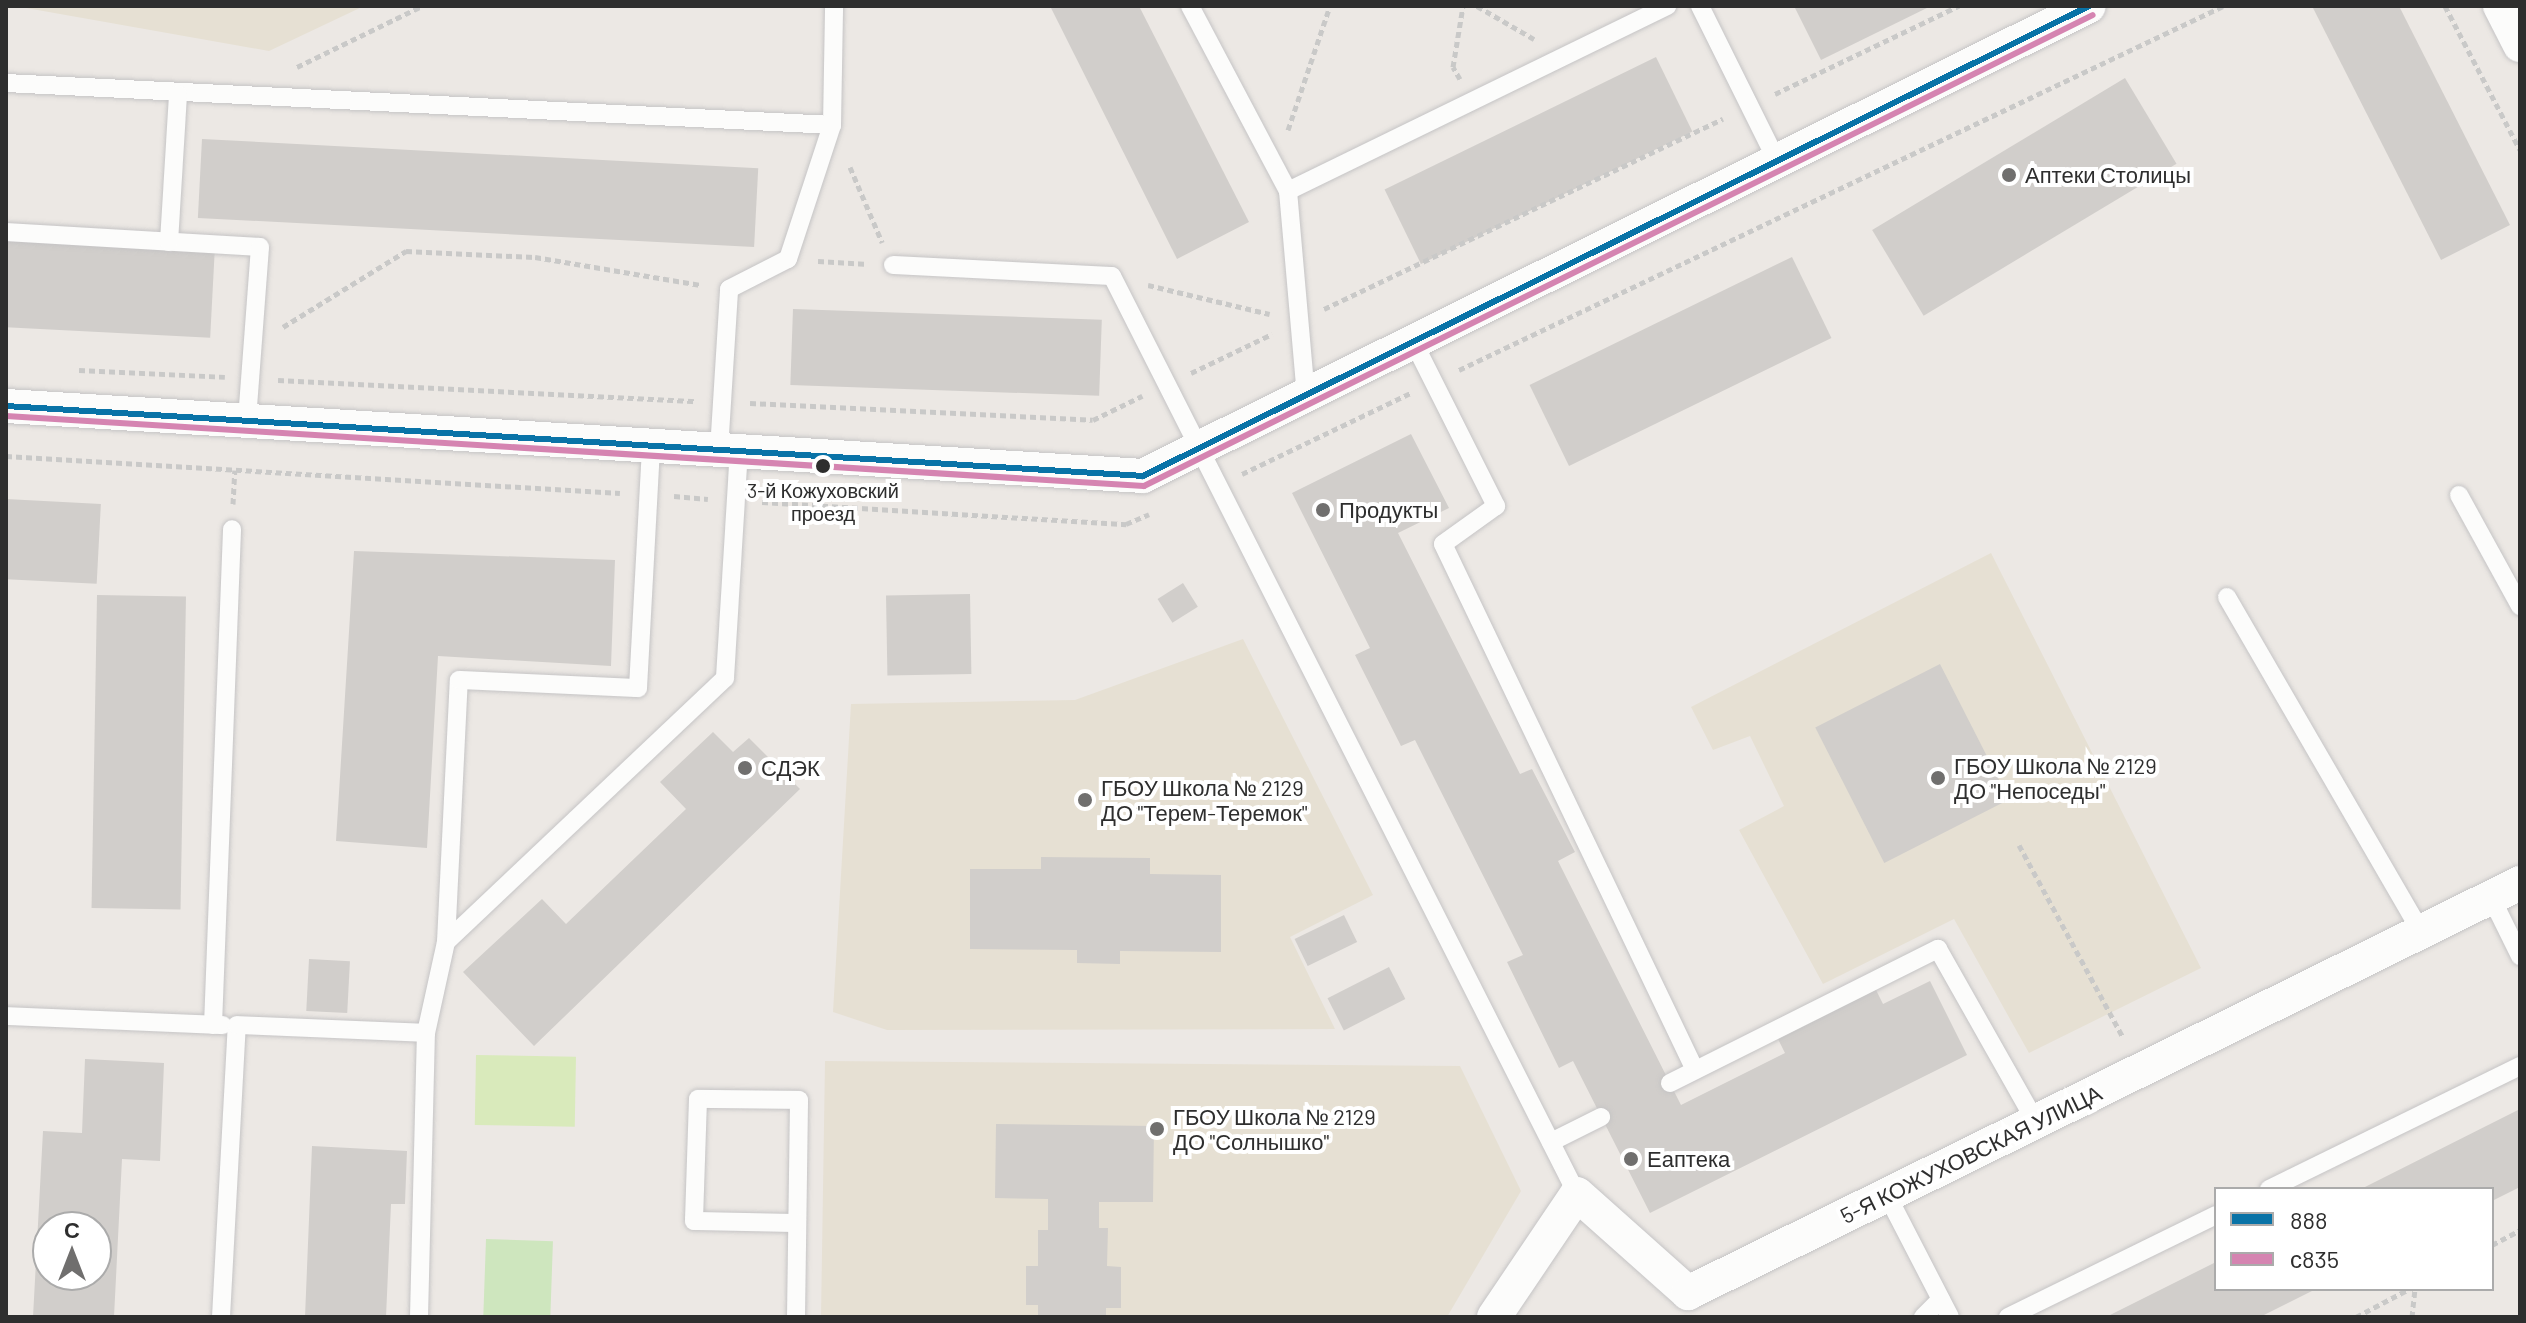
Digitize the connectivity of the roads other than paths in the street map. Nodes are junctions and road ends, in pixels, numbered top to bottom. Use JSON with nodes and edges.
{"nodes":[{"id":1,"x":834,"y":6,"type":"edge"},
{"id":2,"x":1190,"y":6,"type":"edge"},
{"id":3,"x":1667,"y":6,"type":"edge"},
{"id":4,"x":1700,"y":6,"type":"edge"},
{"id":5,"x":2089,"y":6,"type":"edge"},
{"id":6,"x":2500,"y":6,"type":"edge"},
{"id":7,"x":2520,"y":45,"type":"edge"},
{"id":8,"x":6,"y":83,"type":"edge"},
{"id":9,"x":178,"y":94,"type":"junction"},
{"id":10,"x":832,"y":125,"type":"junction"},
{"id":11,"x":1777,"y":161,"type":"junction"},
{"id":12,"x":1288,"y":191,"type":"junction"},
{"id":13,"x":6,"y":232,"type":"edge"},
{"id":14,"x":169,"y":242,"type":"junction"},
{"id":15,"x":893,"y":265,"type":"road end"},
{"id":16,"x":1413,"y":341,"type":"junction"},
{"id":17,"x":1306,"y":395,"type":"junction"},
{"id":18,"x":6,"y":406,"type":"edge"},
{"id":19,"x":247,"y":421,"type":"junction"},
{"id":20,"x":651,"y":445,"type":"junction"},
{"id":21,"x":1197,"y":449,"type":"junction"},
{"id":22,"x":729,"y":451,"type":"junction"},
{"id":23,"x":2459,"y":495,"type":"dead end"},
{"id":24,"x":232,"y":529,"type":"dead end"},
{"id":25,"x":2227,"y":597,"type":"dead end"},
{"id":26,"x":2520,"y":606,"type":"edge"},
{"id":27,"x":2506,"y":890,"type":"edge"},
{"id":28,"x":2421,"y":931,"type":"junction"},
{"id":29,"x":446,"y":942,"type":"junction"},
{"id":30,"x":2520,"y":956,"type":"edge"},
{"id":31,"x":6,"y":1016,"type":"edge"},
{"id":32,"x":213,"y":1025,"type":"junction"},
{"id":33,"x":237,"y":1025,"type":"junction"},
{"id":34,"x":426,"y":1033,"type":"junction"},
{"id":35,"x":2520,"y":1066,"type":"edge"},
{"id":36,"x":1695,"y":1070,"type":"junction"},
{"id":37,"x":1670,"y":1083,"type":"dead end"},
{"id":38,"x":1601,"y":1117,"type":"dead end"},
{"id":39,"x":2036,"y":1122,"type":"junction"},
{"id":40,"x":1551,"y":1142,"type":"junction"},
{"id":41,"x":2273,"y":1187,"type":"edge"},
{"id":42,"x":1577,"y":1194,"type":"junction"},
{"id":43,"x":1887,"y":1195,"type":"junction"},
{"id":44,"x":2214,"y":1216,"type":"edge"},
{"id":45,"x":797,"y":1223,"type":"junction"},
{"id":46,"x":1941,"y":1299,"type":"junction"},
{"id":47,"x":221,"y":1317,"type":"edge"},
{"id":48,"x":419,"y":1317,"type":"edge"},
{"id":49,"x":796,"y":1317,"type":"edge"},
{"id":50,"x":1494,"y":1317,"type":"edge"},
{"id":51,"x":1923,"y":1317,"type":"edge"},
{"id":52,"x":1950,"y":1317,"type":"edge"},
{"id":53,"x":2008,"y":1317,"type":"edge"}],
"edges":[{"from":1,"to":10,"type":"lane"},
{"from":2,"to":12,"type":"lane"},
{"from":3,"to":12,"type":"lane"},
{"from":4,"to":11,"type":"lane"},
{"from":5,"to":11,"type":"street"},
{"from":6,"to":7,"type":"street"},
{"from":8,"to":9,"type":"lane"},
{"from":9,"to":10,"type":"lane"},
{"from":9,"to":14,"type":"lane"},
{"from":10,"to":22,"type":"lane"},
{"from":11,"to":16,"type":"street"},
{"from":12,"to":17,"type":"lane"},
{"from":13,"to":14,"type":"lane"},
{"from":14,"to":19,"type":"lane"},
{"from":15,"to":21,"type":"lane"},
{"from":16,"to":17,"type":"street"},
{"from":16,"to":36,"type":"lane"},
{"from":17,"to":21,"type":"street"},
{"from":18,"to":19,"type":"street"},
{"from":19,"to":20,"type":"street"},
{"from":20,"to":22,"type":"street"},
{"from":20,"to":29,"type":"lane"},
{"from":21,"to":22,"type":"street"},
{"from":21,"to":40,"type":"lane"},
{"from":22,"to":29,"type":"lane"},
{"from":23,"to":26,"type":"lane"},
{"from":24,"to":32,"type":"lane"},
{"from":25,"to":28,"type":"lane"},
{"from":27,"to":28,"type":"street","name":"5-Я КОЖУХОВСКАЯ УЛИЦА"},
{"from":27,"to":30,"type":"lane"},
{"from":28,"to":39,"type":"street","name":"5-Я КОЖУХОВСКАЯ УЛИЦА"},
{"from":29,"to":34,"type":"lane"},
{"from":31,"to":32,"type":"lane"},
{"from":32,"to":33,"type":"lane"},
{"from":33,"to":34,"type":"lane"},
{"from":33,"to":47,"type":"lane"},
{"from":34,"to":48,"type":"lane"},
{"from":35,"to":41,"type":"lane"},
{"from":36,"to":37,"type":"lane"},
{"from":36,"to":39,"type":"lane"},
{"from":38,"to":40,"type":"lane"},
{"from":39,"to":43,"type":"street","name":"5-Я КОЖУХОВСКАЯ УЛИЦА"},
{"from":40,"to":42,"type":"lane"},
{"from":42,"to":43,"type":"street","name":"5-Я КОЖУХОВСКАЯ УЛИЦА"},
{"from":42,"to":50,"type":"street"},
{"from":43,"to":46,"type":"lane"},
{"from":44,"to":53,"type":"lane"},
{"from":45,"to":45,"type":"lane"},
{"from":45,"to":49,"type":"lane"},
{"from":46,"to":51,"type":"lane"},
{"from":46,"to":52,"type":"lane"}]}
